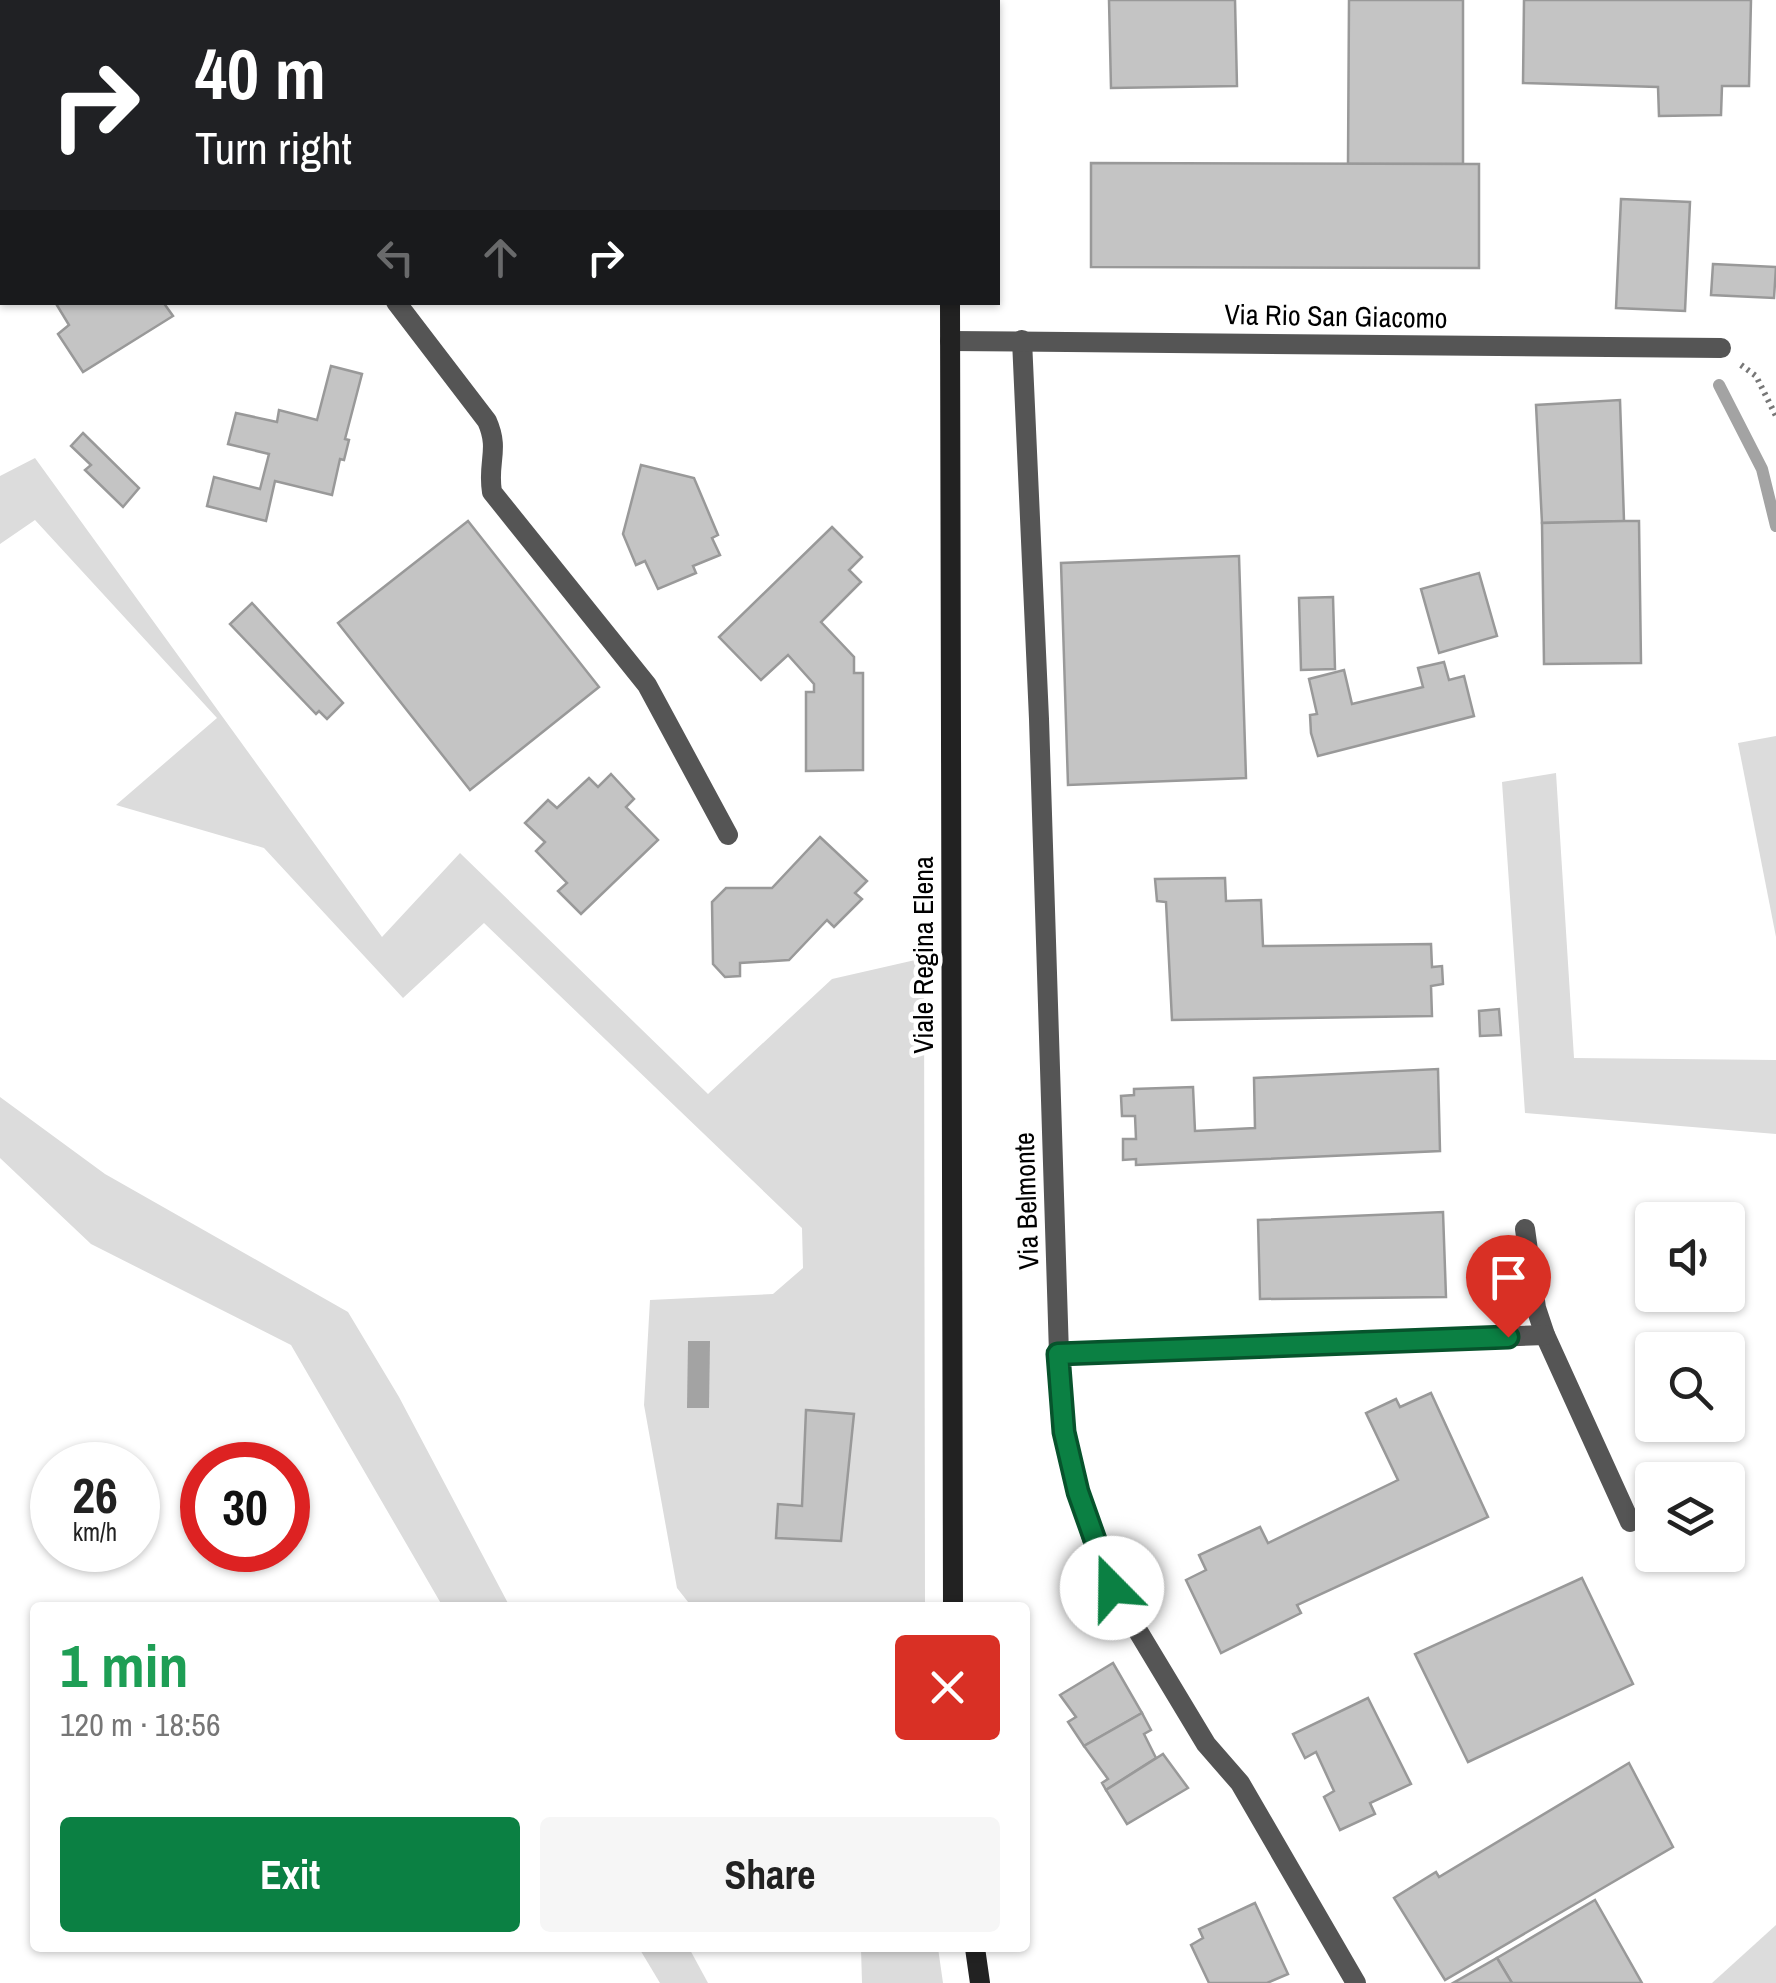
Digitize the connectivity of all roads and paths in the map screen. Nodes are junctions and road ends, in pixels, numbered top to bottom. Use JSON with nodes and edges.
{"nodes":[{"id":1,"x":398,"y":305,"type":"edge"},
{"id":2,"x":950,"y":305,"type":"edge"},
{"id":3,"x":1022,"y":340,"type":"junction"},
{"id":4,"x":950,"y":341,"type":"junction"},
{"id":5,"x":1721,"y":348,"type":"joint"},
{"id":6,"x":1776,"y":416,"type":"edge"},
{"id":7,"x":728,"y":835,"type":"dead end"},
{"id":8,"x":1525,"y":1229,"type":"dead end"},
{"id":9,"x":1546,"y":1336,"type":"junction"},
{"id":10,"x":1058,"y":1354,"type":"junction"},
{"id":11,"x":1630,"y":1522,"type":"dead end"},
{"id":12,"x":953,"y":1602,"type":"edge"},
{"id":13,"x":976,"y":1952,"type":"edge"},
{"id":14,"x":980,"y":1983,"type":"edge"},
{"id":15,"x":1356,"y":1983,"type":"edge"}],
"edges":[{"from":1,"to":7,"type":"street"},
{"from":2,"to":4,"type":"main road","name":"Viale Regina Elena"},
{"from":3,"to":4,"type":"street","name":"Via Rio San Giacomo"},
{"from":3,"to":5,"type":"street","name":"Via Rio San Giacomo"},
{"from":3,"to":10,"type":"street","name":"Via Belmonte"},
{"from":4,"to":12,"type":"main road","name":"Viale Regina Elena"},
{"from":5,"to":6,"type":"path"},
{"from":8,"to":9,"type":"street"},
{"from":9,"to":10,"type":"street"},
{"from":9,"to":11,"type":"street"},
{"from":10,"to":15,"type":"street","name":"Via Belmonte"},
{"from":13,"to":14,"type":"main road"}]}
